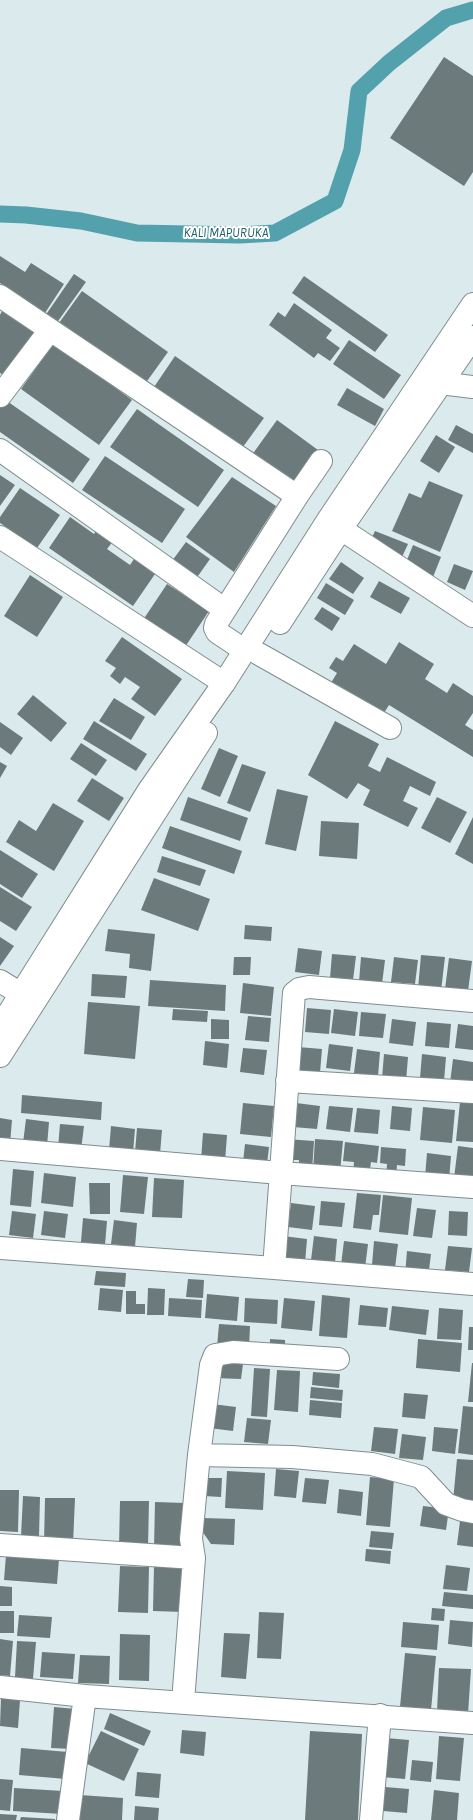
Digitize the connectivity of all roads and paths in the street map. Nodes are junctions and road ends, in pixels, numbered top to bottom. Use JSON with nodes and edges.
{"nodes":[{"id":1,"x":0,"y":296,"type":"edge"},
{"id":2,"x":473,"y":304,"type":"edge"},
{"id":3,"x":50,"y":330,"type":"junction"},
{"id":4,"x":473,"y":337,"type":"edge"},
{"id":5,"x":440,"y":383,"type":"junction"},
{"id":6,"x":473,"y":387,"type":"edge"},
{"id":7,"x":0,"y":396,"type":"edge"},
{"id":8,"x":0,"y":450,"type":"edge"},
{"id":9,"x":321,"y":461,"type":"dead end"},
{"id":10,"x":296,"y":496,"type":"junction"},
{"id":11,"x":341,"y":530,"type":"junction"},
{"id":12,"x":0,"y":537,"type":"edge"},
{"id":13,"x":224,"y":608,"type":"junction"},
{"id":14,"x":473,"y":616,"type":"edge"},
{"id":15,"x":251,"y":652,"type":"junction"},
{"id":16,"x":224,"y":683,"type":"junction"},
{"id":17,"x":390,"y":728,"type":"dead end"},
{"id":18,"x":0,"y":981,"type":"edge"},
{"id":19,"x":21,"y":994,"type":"junction"},
{"id":20,"x":473,"y":1001,"type":"edge"},
{"id":21,"x":0,"y":1027,"type":"edge"},
{"id":22,"x":0,"y":1056,"type":"edge"},
{"id":23,"x":287,"y":1081,"type":"junction"},
{"id":24,"x":473,"y":1092,"type":"edge"},
{"id":25,"x":0,"y":1149,"type":"edge"},
{"id":26,"x":280,"y":1173,"type":"junction"},
{"id":27,"x":473,"y":1187,"type":"edge"},
{"id":28,"x":0,"y":1248,"type":"edge"},
{"id":29,"x":274,"y":1268,"type":"junction"},
{"id":30,"x":473,"y":1284,"type":"edge"},
{"id":31,"x":338,"y":1359,"type":"dead end"},
{"id":32,"x":199,"y":1455,"type":"junction"},
{"id":33,"x":473,"y":1512,"type":"edge"},
{"id":34,"x":0,"y":1545,"type":"edge"},
{"id":35,"x":194,"y":1558,"type":"junction"},
{"id":36,"x":0,"y":1687,"type":"edge"},
{"id":37,"x":85,"y":1696,"type":"junction"},
{"id":38,"x":183,"y":1702,"type":"junction"},
{"id":39,"x":380,"y":1716,"type":"junction"},
{"id":40,"x":473,"y":1723,"type":"edge"},
{"id":41,"x":68,"y":1820,"type":"edge"},
{"id":42,"x":371,"y":1820,"type":"edge"}],
"edges":[{"from":1,"to":3,"type":"main road"},
{"from":2,"to":15,"type":"main road"},
{"from":3,"to":7,"type":"main road"},
{"from":3,"to":10,"type":"main road"},
{"from":4,"to":5,"type":"main road"},
{"from":5,"to":6,"type":"main road"},
{"from":5,"to":11,"type":"main road"},
{"from":8,"to":13,"type":"main road"},
{"from":9,"to":10,"type":"main road"},
{"from":10,"to":13,"type":"main road"},
{"from":11,"to":14,"type":"main road"},
{"from":11,"to":15,"type":"main road"},
{"from":12,"to":16,"type":"main road"},
{"from":13,"to":15,"type":"main road"},
{"from":15,"to":16,"type":"main road"},
{"from":15,"to":17,"type":"main road"},
{"from":15,"to":22,"type":"main road"},
{"from":16,"to":19,"type":"main road"},
{"from":18,"to":19,"type":"main road"},
{"from":19,"to":21,"type":"main road"},
{"from":20,"to":23,"type":"main road"},
{"from":23,"to":24,"type":"main road"},
{"from":23,"to":26,"type":"main road"},
{"from":25,"to":26,"type":"main road"},
{"from":26,"to":27,"type":"main road"},
{"from":26,"to":29,"type":"main road"},
{"from":28,"to":29,"type":"main road"},
{"from":29,"to":30,"type":"main road"},
{"from":31,"to":32,"type":"main road"},
{"from":32,"to":33,"type":"main road"},
{"from":32,"to":35,"type":"main road"},
{"from":34,"to":35,"type":"main road"},
{"from":35,"to":38,"type":"main road"},
{"from":36,"to":37,"type":"main road"},
{"from":37,"to":38,"type":"main road"},
{"from":37,"to":41,"type":"main road"},
{"from":38,"to":39,"type":"main road"},
{"from":39,"to":40,"type":"main road"},
{"from":39,"to":42,"type":"main road"}]}
